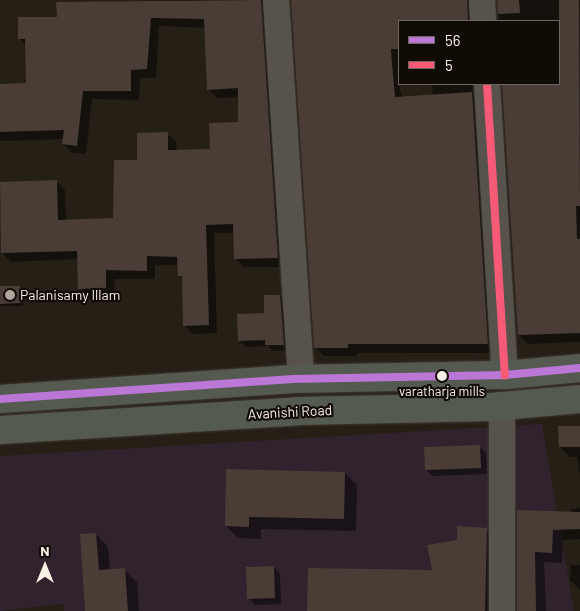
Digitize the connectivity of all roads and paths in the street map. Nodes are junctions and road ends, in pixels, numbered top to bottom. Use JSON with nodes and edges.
{"nodes":[{"id":1,"x":276,"y":0,"type":"edge"},
{"id":2,"x":482,"y":0,"type":"edge"},
{"id":3,"x":483,"y":20,"type":"edge"},
{"id":4,"x":487,"y":85,"type":"edge"},
{"id":5,"x":580,"y":368,"type":"edge"},
{"id":6,"x":505,"y":375,"type":"junction"},
{"id":7,"x":301,"y":379,"type":"junction"},
{"id":8,"x":0,"y":399,"type":"edge"},
{"id":9,"x":580,"y":399,"type":"edge"},
{"id":10,"x":502,"y":406,"type":"junction"},
{"id":11,"x":0,"y":430,"type":"edge"},
{"id":12,"x":502,"y":611,"type":"edge"}],
"edges":[{"from":1,"to":7,"type":"street"},
{"from":2,"to":3,"type":"street"},
{"from":4,"to":6,"type":"street"},
{"from":5,"to":6,"type":"main road"},
{"from":6,"to":7,"type":"main road"},
{"from":7,"to":8,"type":"main road"},
{"from":9,"to":10,"type":"main road","name":"Avanishi Road"},
{"from":10,"to":11,"type":"main road","name":"Avanishi Road"},
{"from":10,"to":12,"type":"street"}]}
